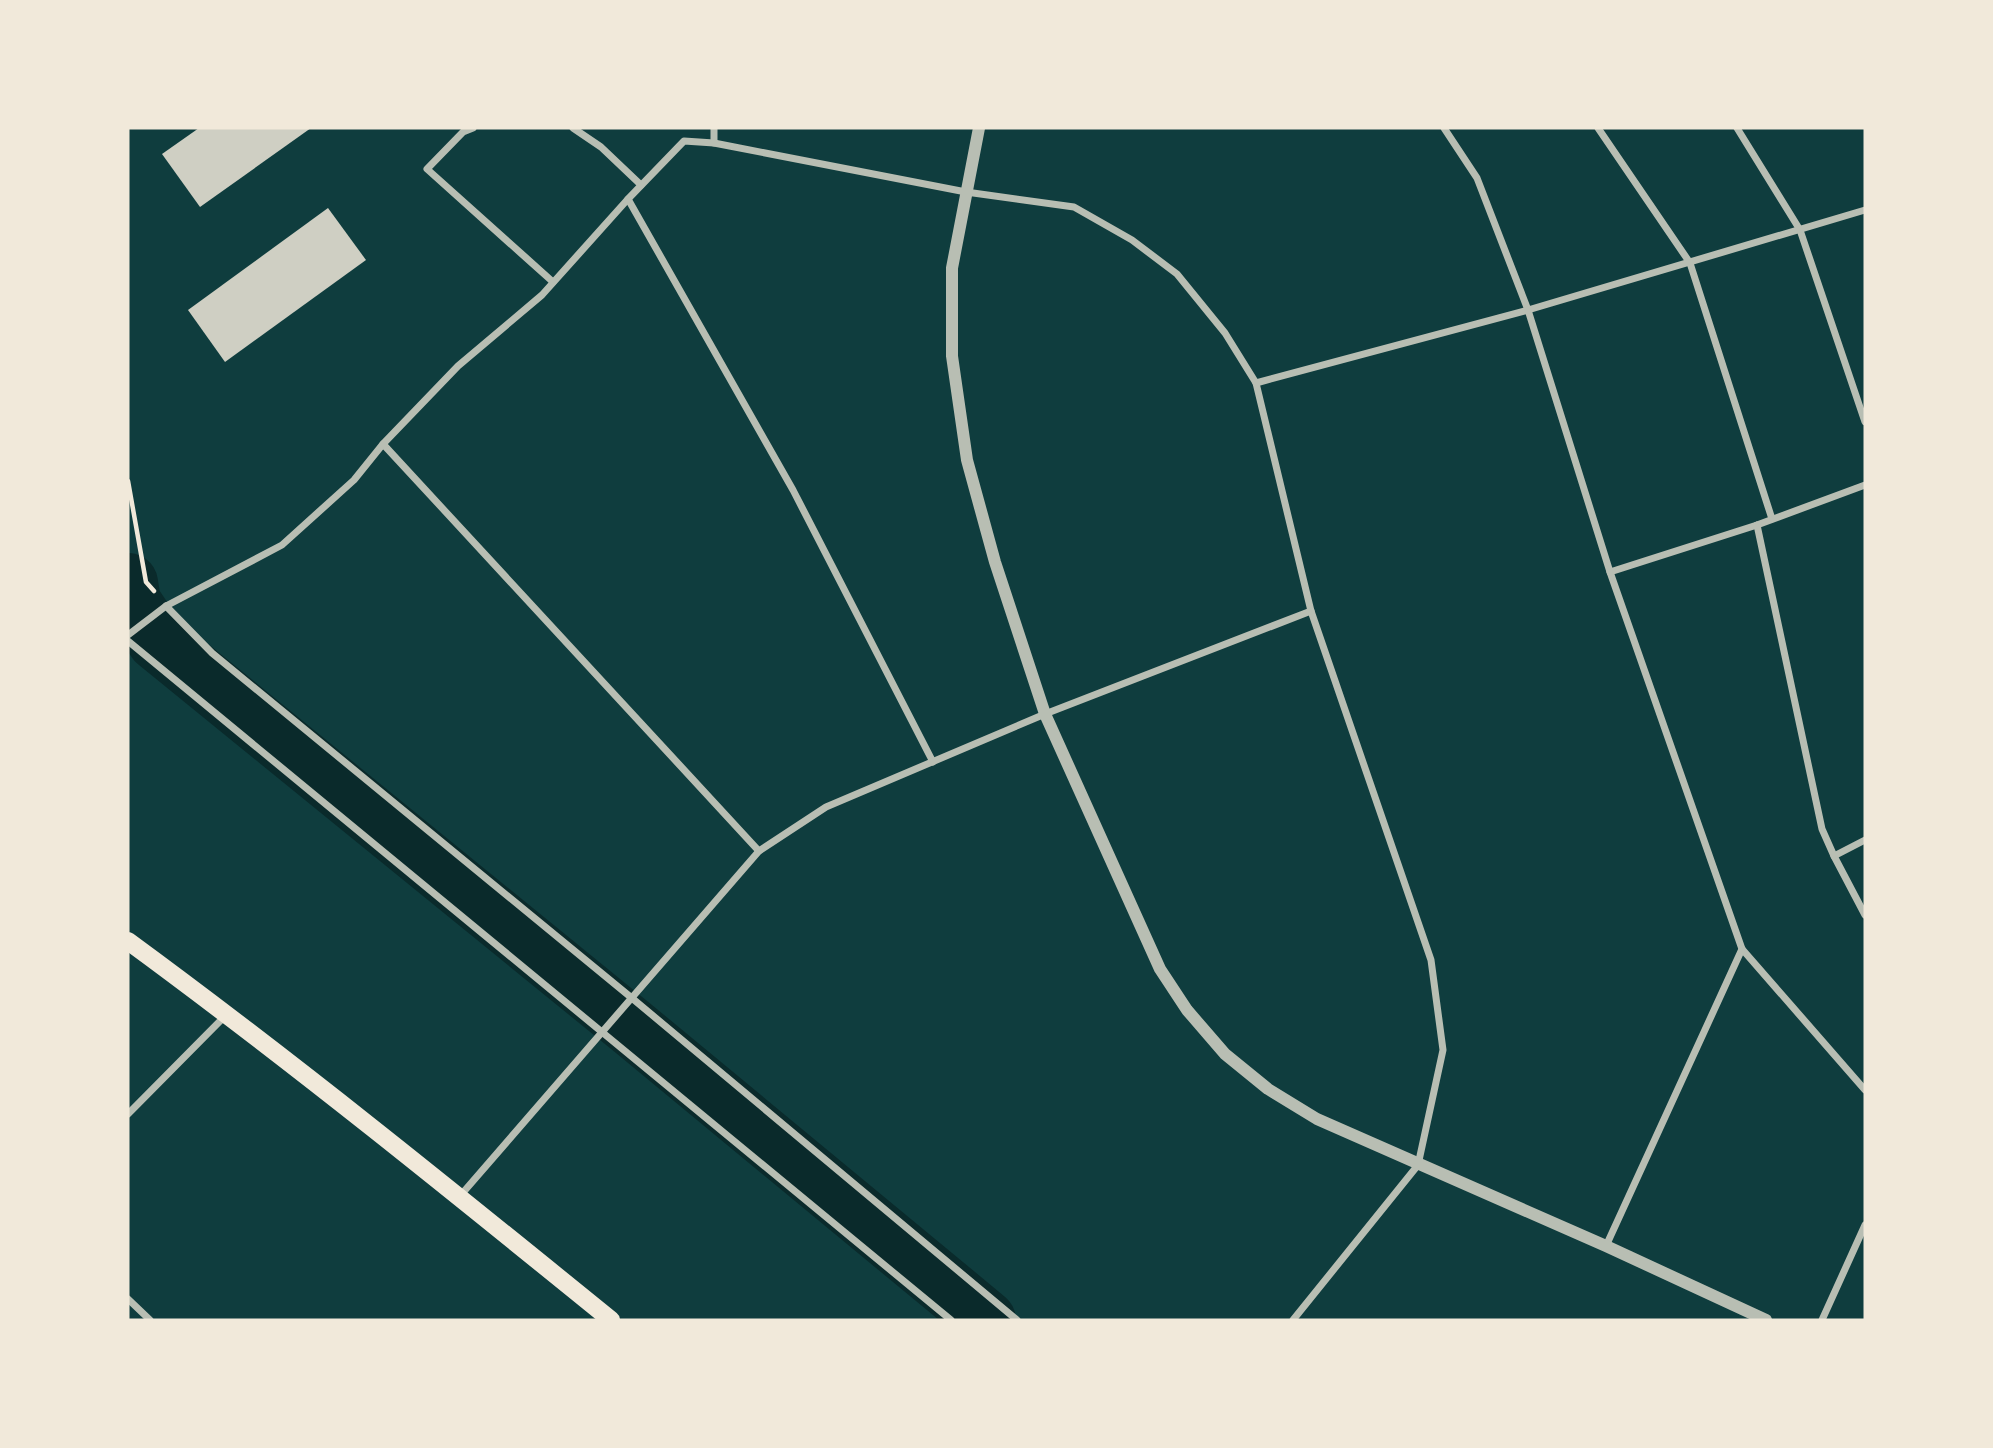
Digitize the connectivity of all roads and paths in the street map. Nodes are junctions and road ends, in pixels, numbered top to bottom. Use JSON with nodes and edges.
{"nodes":[{"id":1,"x":474,"y":128,"type":"edge"},
{"id":2,"x":573,"y":128,"type":"edge"},
{"id":3,"x":714,"y":128,"type":"edge"},
{"id":4,"x":979,"y":128,"type":"edge"},
{"id":5,"x":1444,"y":128,"type":"edge"},
{"id":6,"x":1598,"y":128,"type":"edge"},
{"id":7,"x":1737,"y":128,"type":"edge"},
{"id":8,"x":714,"y":144,"type":"junction"},
{"id":9,"x":641,"y":185,"type":"junction"},
{"id":10,"x":966,"y":192,"type":"junction"},
{"id":11,"x":628,"y":199,"type":"junction"},
{"id":12,"x":1865,"y":210,"type":"edge"},
{"id":13,"x":1800,"y":230,"type":"junction"},
{"id":14,"x":1690,"y":262,"type":"junction"},
{"id":15,"x":554,"y":282,"type":"junction"},
{"id":16,"x":1528,"y":310,"type":"junction"},
{"id":17,"x":1256,"y":383,"type":"junction"},
{"id":18,"x":1865,"y":422,"type":"edge"},
{"id":19,"x":383,"y":444,"type":"junction"},
{"id":20,"x":128,"y":481,"type":"edge"},
{"id":21,"x":1865,"y":485,"type":"edge"},
{"id":22,"x":1772,"y":519,"type":"junction"},
{"id":23,"x":1757,"y":525,"type":"junction"},
{"id":24,"x":1610,"y":572,"type":"junction"},
{"id":25,"x":165,"y":607,"type":"junction"},
{"id":26,"x":1311,"y":611,"type":"junction"},
{"id":27,"x":128,"y":635,"type":"edge"},
{"id":28,"x":128,"y":641,"type":"edge"},
{"id":29,"x":1045,"y":714,"type":"junction"},
{"id":30,"x":933,"y":762,"type":"junction"},
{"id":31,"x":1865,"y":840,"type":"edge"},
{"id":32,"x":759,"y":851,"type":"junction"},
{"id":33,"x":1834,"y":856,"type":"junction"},
{"id":34,"x":1865,"y":915,"type":"edge"},
{"id":35,"x":128,"y":941,"type":"edge"},
{"id":36,"x":1742,"y":949,"type":"junction"},
{"id":37,"x":632,"y":1000,"type":"junction"},
{"id":38,"x":227,"y":1014,"type":"junction"},
{"id":39,"x":604,"y":1032,"type":"junction"},
{"id":40,"x":1865,"y":1090,"type":"edge"},
{"id":41,"x":128,"y":1114,"type":"edge"},
{"id":42,"x":1418,"y":1165,"type":"junction"},
{"id":43,"x":459,"y":1197,"type":"junction"},
{"id":44,"x":1865,"y":1225,"type":"edge"},
{"id":45,"x":1606,"y":1246,"type":"junction"},
{"id":46,"x":128,"y":1299,"type":"edge"},
{"id":47,"x":1746,"y":1316,"type":"edge"},
{"id":48,"x":150,"y":1320,"type":"edge"},
{"id":49,"x":611,"y":1320,"type":"edge"},
{"id":50,"x":951,"y":1320,"type":"edge"},
{"id":51,"x":1017,"y":1320,"type":"edge"},
{"id":52,"x":1293,"y":1320,"type":"edge"},
{"id":53,"x":1766,"y":1320,"type":"edge"},
{"id":54,"x":1822,"y":1320,"type":"edge"}],
"edges":[{"from":1,"to":15,"type":"street"},
{"from":2,"to":9,"type":"street"},
{"from":3,"to":8,"type":"street"},
{"from":4,"to":10,"type":"street"},
{"from":5,"to":16,"type":"street"},
{"from":6,"to":14,"type":"street"},
{"from":7,"to":13,"type":"street"},
{"from":8,"to":9,"type":"street"},
{"from":8,"to":10,"type":"street"},
{"from":9,"to":11,"type":"street"},
{"from":10,"to":17,"type":"street"},
{"from":10,"to":29,"type":"street"},
{"from":11,"to":15,"type":"street"},
{"from":11,"to":30,"type":"street"},
{"from":12,"to":13,"type":"street"},
{"from":13,"to":14,"type":"street"},
{"from":13,"to":18,"type":"street"},
{"from":14,"to":16,"type":"street"},
{"from":14,"to":22,"type":"street"},
{"from":15,"to":19,"type":"street"},
{"from":16,"to":17,"type":"street"},
{"from":16,"to":24,"type":"street"},
{"from":17,"to":26,"type":"street"},
{"from":19,"to":25,"type":"street"},
{"from":19,"to":32,"type":"street"},
{"from":20,"to":25,"type":"path"},
{"from":21,"to":22,"type":"street"},
{"from":22,"to":23,"type":"street"},
{"from":23,"to":24,"type":"street"},
{"from":23,"to":33,"type":"street"},
{"from":24,"to":36,"type":"street"},
{"from":25,"to":27,"type":"street"},
{"from":25,"to":37,"type":"street"},
{"from":26,"to":29,"type":"street"},
{"from":26,"to":42,"type":"street"},
{"from":28,"to":39,"type":"street"},
{"from":29,"to":30,"type":"street"},
{"from":29,"to":42,"type":"street"},
{"from":30,"to":32,"type":"street"},
{"from":31,"to":33,"type":"street"},
{"from":32,"to":37,"type":"street"},
{"from":33,"to":34,"type":"street"},
{"from":35,"to":38,"type":"main road"},
{"from":36,"to":40,"type":"street"},
{"from":36,"to":45,"type":"street"},
{"from":37,"to":39,"type":"street"},
{"from":37,"to":51,"type":"street"},
{"from":38,"to":41,"type":"street"},
{"from":38,"to":43,"type":"main road"},
{"from":39,"to":43,"type":"street"},
{"from":39,"to":50,"type":"street"},
{"from":42,"to":45,"type":"street"},
{"from":42,"to":52,"type":"street"},
{"from":43,"to":49,"type":"main road"},
{"from":44,"to":54,"type":"street"},
{"from":45,"to":47,"type":"street"},
{"from":46,"to":48,"type":"street"},
{"from":47,"to":53,"type":"street"}]}
